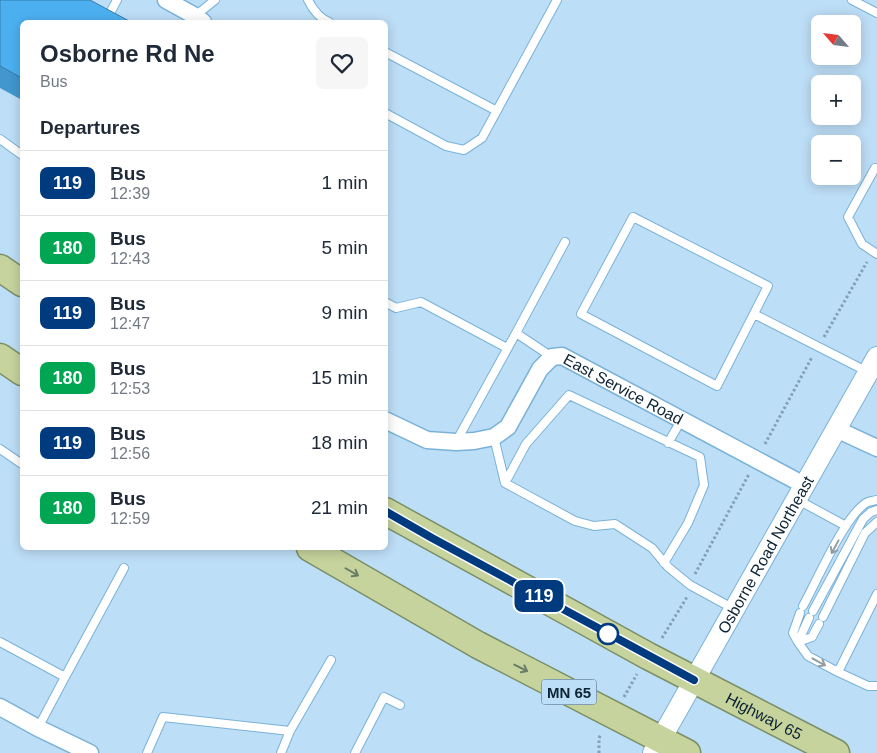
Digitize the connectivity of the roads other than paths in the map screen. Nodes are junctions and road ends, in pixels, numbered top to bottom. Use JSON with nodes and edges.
{"nodes":[{"id":1,"x":118,"y":0,"type":"edge"},
{"id":2,"x":166,"y":0,"type":"edge"},
{"id":3,"x":215,"y":0,"type":"edge"},
{"id":4,"x":308,"y":0,"type":"edge"},
{"id":5,"x":557,"y":0,"type":"edge"},
{"id":6,"x":852,"y":0,"type":"edge"},
{"id":7,"x":101,"y":10,"type":"edge"},
{"id":8,"x":877,"y":14,"type":"edge"},
{"id":9,"x":199,"y":19,"type":"edge"},
{"id":10,"x":324,"y":20,"type":"edge"},
{"id":11,"x":388,"y":54,"type":"edge"},
{"id":12,"x":497,"y":111,"type":"junction"},
{"id":13,"x":388,"y":116,"type":"edge"},
{"id":14,"x":0,"y":139,"type":"edge"},
{"id":15,"x":20,"y":154,"type":"edge"},
{"id":16,"x":877,"y":169,"type":"edge"},
{"id":17,"x":565,"y":242,"type":"dead end"},
{"id":18,"x":874,"y":253,"type":"edge"},
{"id":19,"x":0,"y":268,"type":"edge"},
{"id":20,"x":20,"y":282,"type":"edge"},
{"id":21,"x":388,"y":304,"type":"edge"},
{"id":22,"x":754,"y":314,"type":"junction"},
{"id":23,"x":516,"y":333,"type":"junction"},
{"id":24,"x":507,"y":348,"type":"junction"},
{"id":25,"x":0,"y":357,"type":"edge"},
{"id":26,"x":552,"y":357,"type":"junction"},
{"id":27,"x":873,"y":365,"type":"edge"},
{"id":28,"x":20,"y":371,"type":"edge"},
{"id":29,"x":682,"y":419,"type":"junction"},
{"id":30,"x":388,"y":421,"type":"edge"},
{"id":31,"x":836,"y":429,"type":"junction"},
{"id":32,"x":494,"y":437,"type":"junction"},
{"id":33,"x":456,"y":442,"type":"junction"},
{"id":34,"x":668,"y":443,"type":"junction"},
{"id":35,"x":877,"y":448,"type":"edge"},
{"id":36,"x":0,"y":449,"type":"edge"},
{"id":37,"x":20,"y":463,"type":"edge"},
{"id":38,"x":505,"y":483,"type":"junction"},
{"id":39,"x":800,"y":492,"type":"junction"},
{"id":40,"x":877,"y":500,"type":"edge"},
{"id":41,"x":877,"y":510,"type":"edge"},
{"id":42,"x":388,"y":513,"type":"edge"},
{"id":43,"x":877,"y":522,"type":"edge"},
{"id":44,"x":846,"y":526,"type":"junction"},
{"id":45,"x":313,"y":550,"type":"edge"},
{"id":46,"x":664,"y":563,"type":"junction"},
{"id":47,"x":124,"y":568,"type":"dead end"},
{"id":48,"x":877,"y":594,"type":"edge"},
{"id":49,"x":734,"y":609,"type":"junction"},
{"id":50,"x":0,"y":642,"type":"edge"},
{"id":51,"x":798,"y":642,"type":"junction"},
{"id":52,"x":331,"y":660,"type":"dead end"},
{"id":53,"x":838,"y":672,"type":"junction"},
{"id":54,"x":66,"y":677,"type":"junction"},
{"id":55,"x":694,"y":680,"type":"junction"},
{"id":56,"x":877,"y":686,"type":"edge"},
{"id":57,"x":400,"y":705,"type":"dead end"},
{"id":58,"x":0,"y":707,"type":"edge"},
{"id":59,"x":38,"y":728,"type":"junction"},
{"id":60,"x":290,"y":731,"type":"junction"},
{"id":61,"x":656,"y":746,"type":"edge"},
{"id":62,"x":90,"y":753,"type":"edge"},
{"id":63,"x":147,"y":753,"type":"edge"},
{"id":64,"x":281,"y":753,"type":"edge"},
{"id":65,"x":354,"y":753,"type":"edge"},
{"id":66,"x":686,"y":753,"type":"edge"},
{"id":67,"x":836,"y":753,"type":"edge"}],
"edges":[{"from":1,"to":7,"type":"lane"},
{"from":2,"to":9,"type":"street"},
{"from":3,"to":9,"type":"lane"},
{"from":4,"to":10,"type":"lane"},
{"from":5,"to":12,"type":"lane"},
{"from":6,"to":8,"type":"lane"},
{"from":11,"to":12,"type":"lane"},
{"from":12,"to":13,"type":"lane"},
{"from":14,"to":15,"type":"lane"},
{"from":16,"to":18,"type":"lane"},
{"from":17,"to":23,"type":"lane"},
{"from":19,"to":20,"type":"highway"},
{"from":21,"to":24,"type":"lane"},
{"from":22,"to":22,"type":"lane"},
{"from":22,"to":27,"type":"lane"},
{"from":23,"to":24,"type":"lane"},
{"from":23,"to":26,"type":"lane"},
{"from":24,"to":33,"type":"lane"},
{"from":25,"to":28,"type":"highway"},
{"from":26,"to":29,"type":"street","name":"East Service Road"},
{"from":26,"to":32,"type":"street","name":"East Service Road"},
{"from":27,"to":31,"type":"street","name":"Osborne Road Northeast"},
{"from":29,"to":34,"type":"lane"},
{"from":29,"to":39,"type":"street","name":"East Service Road"},
{"from":30,"to":33,"type":"street"},
{"from":31,"to":35,"type":"street"},
{"from":31,"to":39,"type":"street","name":"Osborne Road Northeast"},
{"from":32,"to":33,"type":"street"},
{"from":32,"to":38,"type":"lane"},
{"from":34,"to":38,"type":"lane"},
{"from":34,"to":46,"type":"lane"},
{"from":36,"to":37,"type":"lane"},
{"from":38,"to":46,"type":"lane"},
{"from":39,"to":44,"type":"lane"},
{"from":39,"to":49,"type":"street","name":"Osborne Road Northeast"},
{"from":40,"to":44,"type":"lane"},
{"from":41,"to":51,"type":"lane"},
{"from":42,"to":55,"type":"highway","name":"Highway 65"},
{"from":43,"to":51,"type":"lane"},
{"from":44,"to":51,"type":"lane","one_way":true},
{"from":45,"to":61,"type":"highway","number":"MN 65","one_way":true},
{"from":46,"to":49,"type":"lane"},
{"from":47,"to":54,"type":"lane"},
{"from":48,"to":53,"type":"lane"},
{"from":49,"to":55,"type":"street","name":"Osborne Road Northeast"},
{"from":50,"to":54,"type":"lane"},
{"from":51,"to":53,"type":"lane","one_way":true},
{"from":52,"to":60,"type":"lane"},
{"from":53,"to":56,"type":"lane"},
{"from":54,"to":59,"type":"lane"},
{"from":55,"to":61,"type":"street","name":"Osborne Road Northeast"},
{"from":55,"to":67,"type":"highway","name":"Highway 65"},
{"from":57,"to":65,"type":"lane"},
{"from":58,"to":59,"type":"street"},
{"from":59,"to":62,"type":"street"},
{"from":60,"to":63,"type":"lane"},
{"from":60,"to":64,"type":"lane"},
{"from":61,"to":66,"type":"highway","number":"MN 65"}]}
